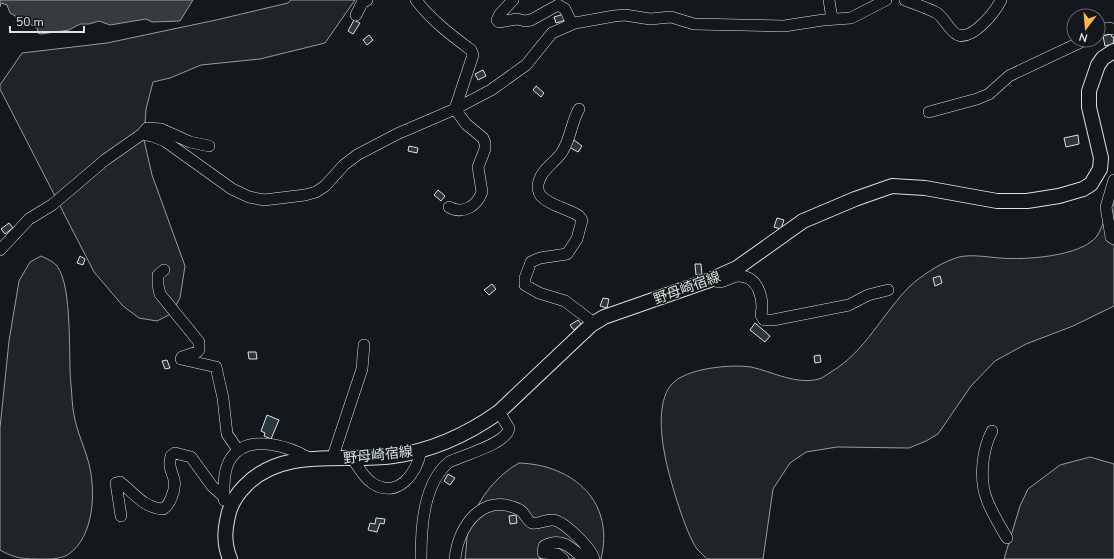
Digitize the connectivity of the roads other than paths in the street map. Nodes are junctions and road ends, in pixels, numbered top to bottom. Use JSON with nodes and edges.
{"nodes":[{"id":1,"x":367,"y":0,"type":"edge"},
{"id":2,"x":416,"y":0,"type":"edge"},
{"id":3,"x":513,"y":0,"type":"edge"},
{"id":4,"x":830,"y":0,"type":"edge"},
{"id":5,"x":886,"y":0,"type":"edge"},
{"id":6,"x":905,"y":0,"type":"edge"},
{"id":7,"x":1001,"y":0,"type":"edge"},
{"id":8,"x":356,"y":16,"type":"dead end"},
{"id":9,"x":832,"y":19,"type":"junction"},
{"id":10,"x":572,"y":24,"type":"junction"},
{"id":11,"x":1068,"y":48,"type":"edge"},
{"id":12,"x":1114,"y":51,"type":"edge"},
{"id":13,"x":455,"y":109,"type":"junction"},
{"id":14,"x":579,"y":109,"type":"dead end"},
{"id":15,"x":929,"y":112,"type":"dead end"},
{"id":16,"x":142,"y":134,"type":"junction"},
{"id":17,"x":208,"y":146,"type":"dead end"},
{"id":18,"x":1099,"y":173,"type":"junction"},
{"id":19,"x":1114,"y":179,"type":"edge"},
{"id":20,"x":449,"y":207,"type":"dead end"},
{"id":21,"x":1114,"y":239,"type":"edge"},
{"id":22,"x":0,"y":250,"type":"edge"},
{"id":23,"x":164,"y":270,"type":"dead end"},
{"id":24,"x":714,"y":278,"type":"junction"},
{"id":25,"x":888,"y":290,"type":"dead end"},
{"id":26,"x":594,"y":323,"type":"junction"},
{"id":27,"x":364,"y":345,"type":"dead end"},
{"id":28,"x":499,"y":412,"type":"junction"},
{"id":29,"x":992,"y":431,"type":"dead end"},
{"id":30,"x":238,"y":450,"type":"junction"},
{"id":31,"x":421,"y":450,"type":"junction"},
{"id":32,"x":311,"y":459,"type":"junction"},
{"id":33,"x":332,"y":459,"type":"junction"},
{"id":34,"x":353,"y":459,"type":"junction"},
{"id":35,"x":224,"y":497,"type":"junction"},
{"id":36,"x":229,"y":513,"type":"junction"},
{"id":37,"x":121,"y":516,"type":"dead end"},
{"id":38,"x":1007,"y":538,"type":"dead end"},
{"id":39,"x":230,"y":559,"type":"edge"},
{"id":40,"x":421,"y":559,"type":"edge"},
{"id":41,"x":455,"y":559,"type":"edge"},
{"id":42,"x":563,"y":559,"type":"edge"},
{"id":43,"x":584,"y":559,"type":"edge"},
{"id":44,"x":594,"y":559,"type":"edge"}],
"edges":[{"from":1,"to":8,"type":"street"},
{"from":2,"to":13,"type":"street"},
{"from":3,"to":10,"type":"street"},
{"from":4,"to":9,"type":"street"},
{"from":5,"to":9,"type":"street"},
{"from":6,"to":7,"type":"street"},
{"from":9,"to":10,"type":"street"},
{"from":10,"to":13,"type":"street"},
{"from":11,"to":15,"type":"street"},
{"from":12,"to":18,"type":"main road"},
{"from":13,"to":16,"type":"street"},
{"from":13,"to":20,"type":"street"},
{"from":14,"to":26,"type":"street"},
{"from":16,"to":17,"type":"street"},
{"from":16,"to":22,"type":"street"},
{"from":18,"to":19,"type":"street"},
{"from":18,"to":24,"type":"main road","name":"野母崎宿線"},
{"from":19,"to":21,"type":"street"},
{"from":23,"to":30,"type":"street"},
{"from":24,"to":25,"type":"street"},
{"from":24,"to":26,"type":"main road","name":"野母崎宿線"},
{"from":26,"to":28,"type":"main road","name":"野母崎宿線"},
{"from":27,"to":33,"type":"street"},
{"from":28,"to":31,"type":"main road","name":"野母崎宿線"},
{"from":28,"to":40,"type":"street"},
{"from":29,"to":38,"type":"street"},
{"from":30,"to":32,"type":"street"},
{"from":30,"to":35,"type":"street"},
{"from":31,"to":34,"type":"main road","name":"野母崎宿線"},
{"from":31,"to":34,"type":"street"},
{"from":32,"to":33,"type":"main road","name":"野母崎宿線"},
{"from":32,"to":36,"type":"main road","name":"野母崎宿線"},
{"from":33,"to":34,"type":"main road","name":"野母崎宿線"},
{"from":35,"to":36,"type":"street"},
{"from":35,"to":37,"type":"street"},
{"from":36,"to":39,"type":"main road","name":"野母崎宿線"},
{"from":41,"to":44,"type":"street"},
{"from":42,"to":43,"type":"street"}]}
